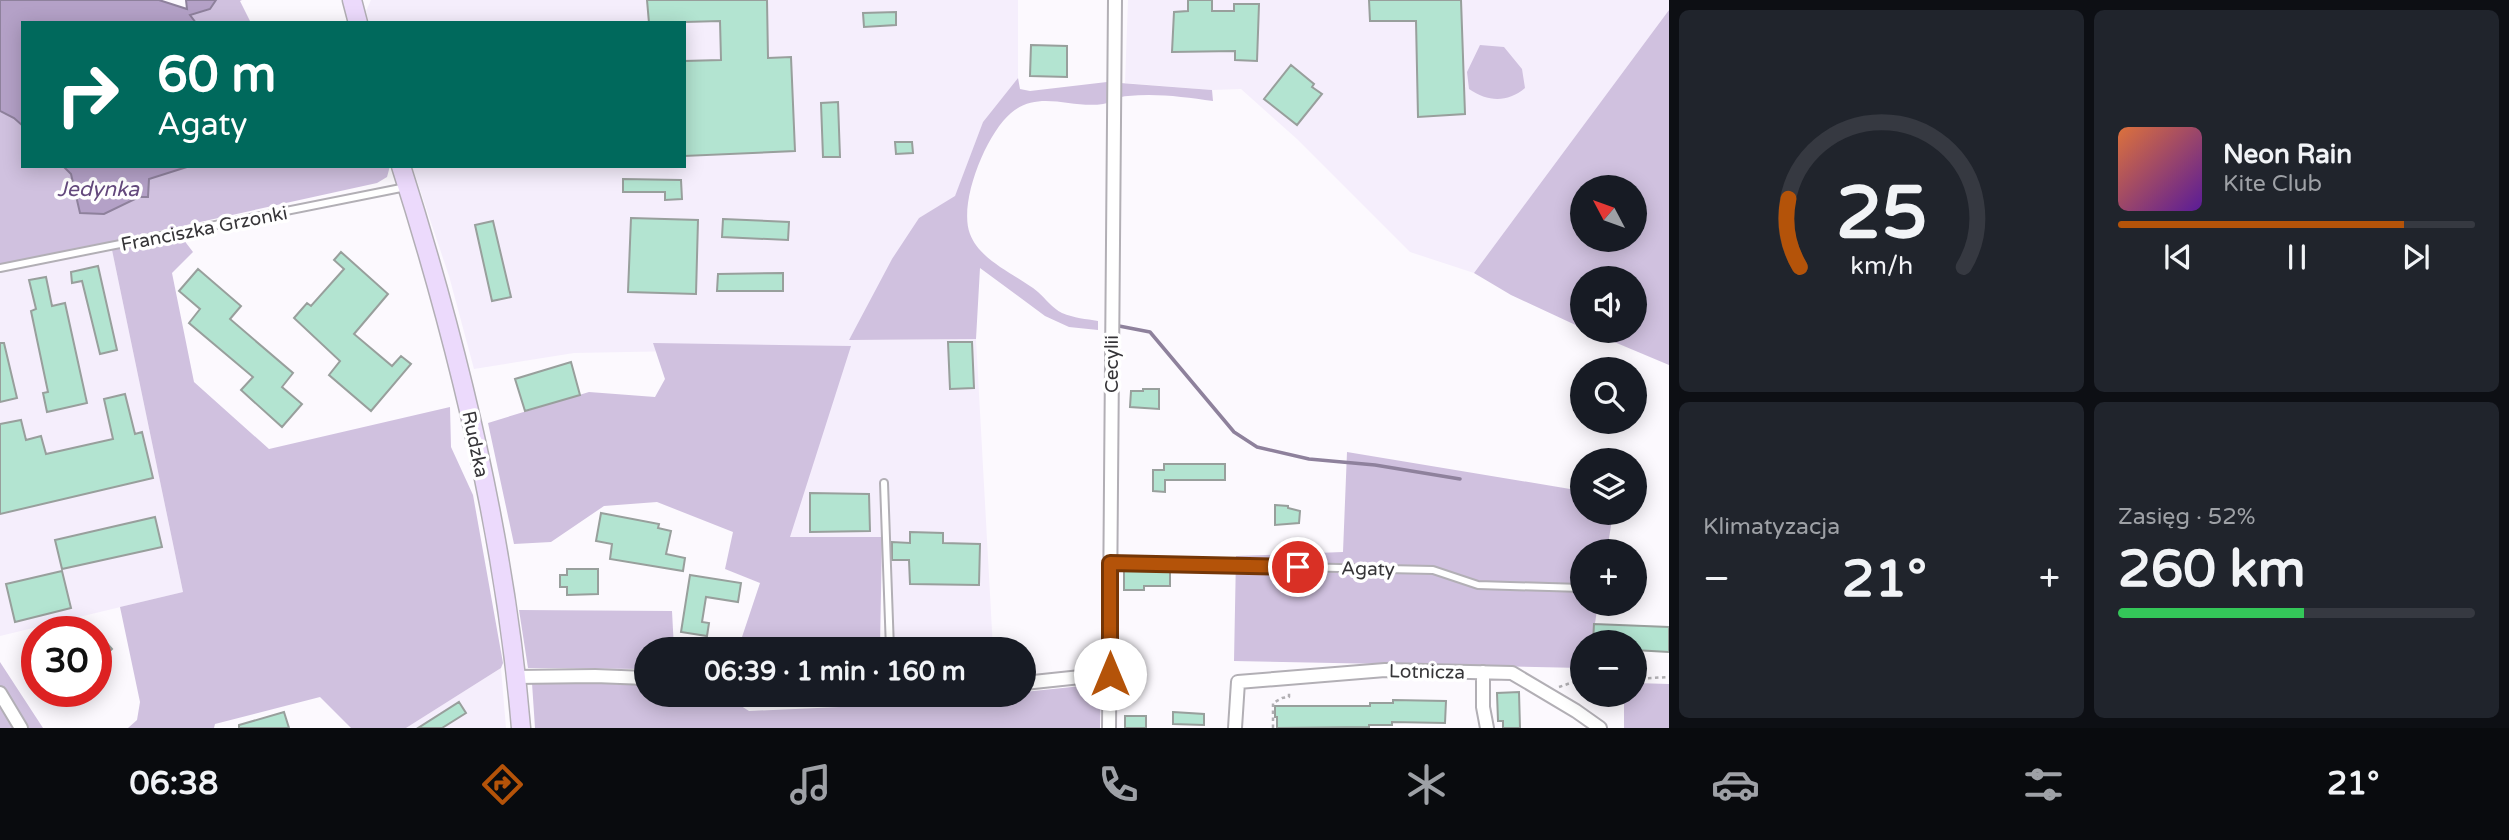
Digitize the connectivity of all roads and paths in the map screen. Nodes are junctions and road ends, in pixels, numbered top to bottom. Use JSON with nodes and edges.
{"nodes":[{"id":1,"x":352,"y":0,"type":"edge"},
{"id":2,"x":1115,"y":0,"type":"edge"},
{"id":3,"x":357,"y":21,"type":"edge"},
{"id":4,"x":402,"y":168,"type":"edge"},
{"id":5,"x":408,"y":186,"type":"junction"},
{"id":6,"x":0,"y":268,"type":"edge"},
{"id":7,"x":884,"y":483,"type":"dead end"},
{"id":8,"x":1110,"y":563,"type":"junction"},
{"id":9,"x":1570,"y":588,"type":"edge"},
{"id":10,"x":890,"y":637,"type":"edge"},
{"id":11,"x":1483,"y":672,"type":"junction"},
{"id":12,"x":1110,"y":674,"type":"junction"},
{"id":13,"x":516,"y":677,"type":"junction"},
{"id":14,"x":1669,"y":677,"type":"edge"},
{"id":15,"x":634,"y":678,"type":"edge"},
{"id":16,"x":1288,"y":678,"type":"junction"},
{"id":17,"x":1647,"y":678,"type":"edge"},
{"id":18,"x":1036,"y":682,"type":"edge"},
{"id":19,"x":1570,"y":683,"type":"edge"},
{"id":20,"x":1545,"y":692,"type":"junction"},
{"id":21,"x":0,"y":693,"type":"edge"},
{"id":22,"x":21,"y":728,"type":"edge"},
{"id":23,"x":521,"y":728,"type":"edge"},
{"id":24,"x":1109,"y":728,"type":"edge"},
{"id":25,"x":1235,"y":728,"type":"edge"},
{"id":26,"x":1273,"y":728,"type":"edge"},
{"id":27,"x":1488,"y":728,"type":"edge"},
{"id":28,"x":1600,"y":728,"type":"edge"}],
"edges":[{"from":1,"to":3,"type":"street"},
{"from":2,"to":8,"type":"street","name":"Cecylii"},
{"from":4,"to":5,"type":"street","name":"Rudzka"},
{"from":5,"to":6,"type":"lane","name":"Franciszka Grzonki"},
{"from":5,"to":13,"type":"street","name":"Rudzka"},
{"from":7,"to":10,"type":"lane"},
{"from":8,"to":9,"type":"lane","name":"Agaty"},
{"from":8,"to":12,"type":"street","name":"Cecylii"},
{"from":11,"to":16,"type":"street","name":"Lotnicza"},
{"from":11,"to":20,"type":"street","name":"Lotnicza"},
{"from":11,"to":27,"type":"street"},
{"from":12,"to":18,"type":"street"},
{"from":12,"to":24,"type":"street","name":"Cecylii"},
{"from":13,"to":15,"type":"street"},
{"from":13,"to":23,"type":"street","name":"Rudzka"},
{"from":14,"to":17,"type":"path"},
{"from":16,"to":25,"type":"street","name":"Lotnicza"},
{"from":16,"to":26,"type":"path"},
{"from":19,"to":20,"type":"path"},
{"from":20,"to":28,"type":"street","name":"Lotnicza"},
{"from":21,"to":22,"type":"street"}]}
